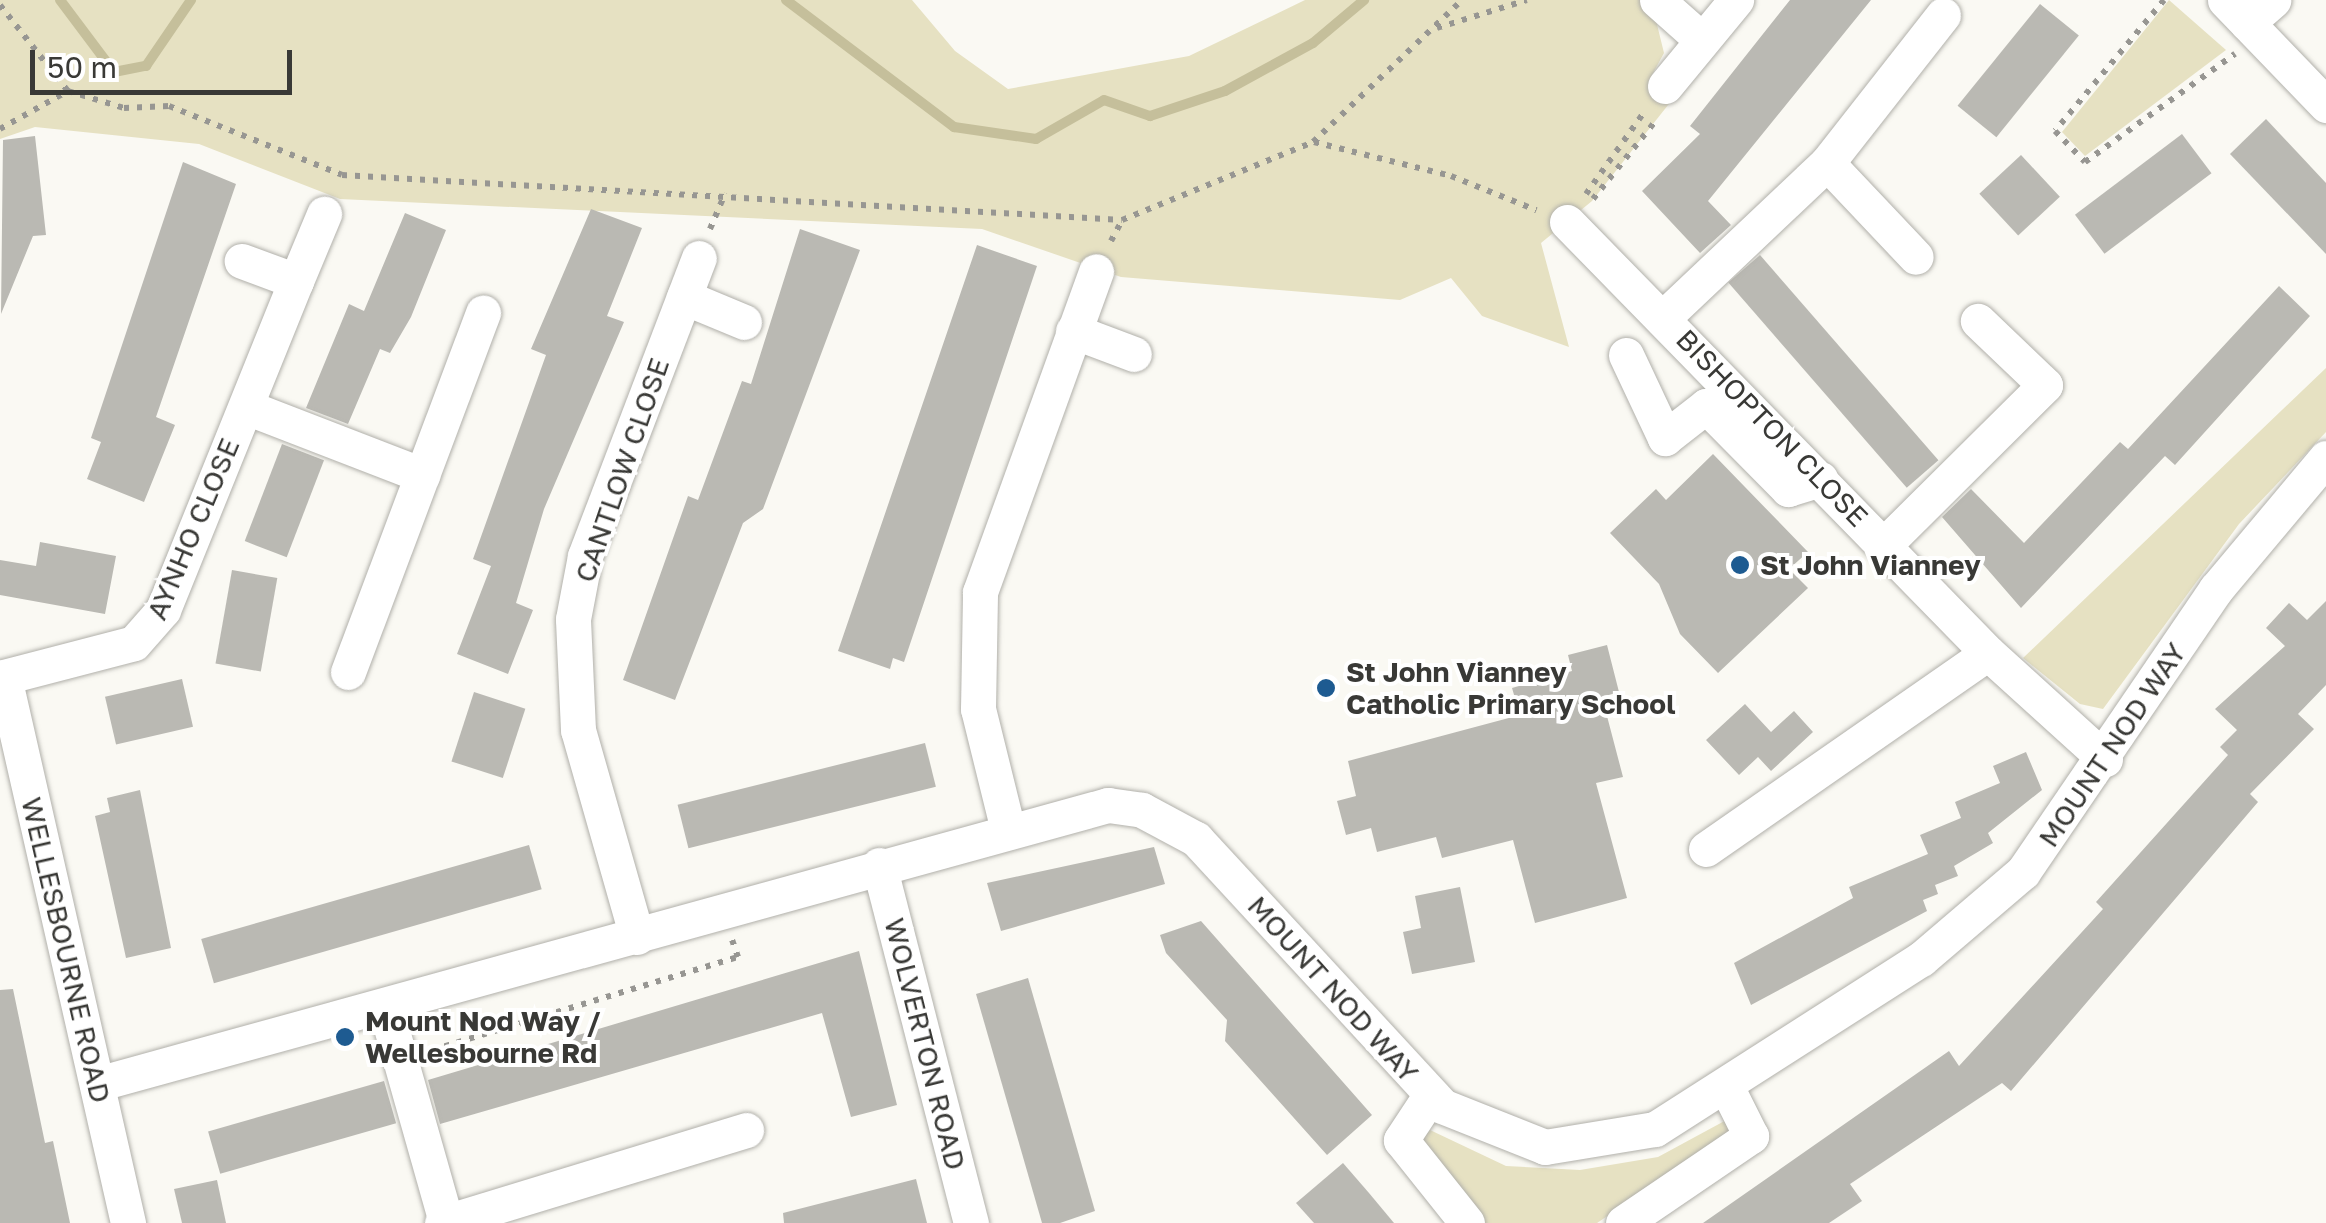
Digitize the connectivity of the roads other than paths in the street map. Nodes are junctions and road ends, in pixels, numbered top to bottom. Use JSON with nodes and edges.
{"nodes":[{"id":1,"x":1657,"y":0,"type":"edge"},
{"id":2,"x":1736,"y":0,"type":"edge"},
{"id":3,"x":1942,"y":15,"type":"dead end"},
{"id":4,"x":2251,"y":15,"type":"edge"},
{"id":5,"x":1702,"y":40,"type":"junction"},
{"id":6,"x":1665,"y":86,"type":"road end"},
{"id":7,"x":2326,"y":105,"type":"edge"},
{"id":8,"x":1828,"y":163,"type":"junction"},
{"id":9,"x":324,"y":214,"type":"dead end"},
{"id":10,"x":1567,"y":222,"type":"road end"},
{"id":11,"x":1916,"y":257,"type":"dead end"},
{"id":12,"x":699,"y":258,"type":"dead end"},
{"id":13,"x":242,"y":261,"type":"dead end"},
{"id":14,"x":1096,"y":270,"type":"dead end"},
{"id":15,"x":296,"y":281,"type":"junction"},
{"id":16,"x":684,"y":297,"type":"junction"},
{"id":17,"x":483,"y":313,"type":"dead end"},
{"id":18,"x":1664,"y":317,"type":"junction"},
{"id":19,"x":1978,"y":321,"type":"dead end"},
{"id":20,"x":744,"y":322,"type":"dead end"},
{"id":21,"x":1073,"y":331,"type":"junction"},
{"id":22,"x":1134,"y":354,"type":"dead end"},
{"id":23,"x":1626,"y":355,"type":"dead end"},
{"id":24,"x":246,"y":406,"type":"junction"},
{"id":25,"x":2326,"y":458,"type":"edge"},
{"id":26,"x":422,"y":475,"type":"junction"},
{"id":27,"x":1821,"y":479,"type":"junction"},
{"id":28,"x":1884,"y":545,"type":"junction"},
{"id":29,"x":1988,"y":653,"type":"junction"},
{"id":30,"x":348,"y":672,"type":"dead end"},
{"id":31,"x":2,"y":678,"type":"edge"},
{"id":32,"x":2105,"y":759,"type":"junction"},
{"id":33,"x":1007,"y":826,"type":"junction"},
{"id":34,"x":1706,"y":849,"type":"dead end"},
{"id":35,"x":880,"y":864,"type":"junction"},
{"id":36,"x":637,"y":936,"type":"junction"},
{"id":37,"x":401,"y":1002,"type":"junction"},
{"id":38,"x":97,"y":1084,"type":"junction"},
{"id":39,"x":1728,"y":1088,"type":"junction"},
{"id":40,"x":1430,"y":1096,"type":"junction"},
{"id":41,"x":746,"y":1130,"type":"dead end"},
{"id":42,"x":444,"y":1222,"type":"edge"},
{"id":43,"x":128,"y":1223,"type":"edge"},
{"id":44,"x":971,"y":1223,"type":"edge"},
{"id":45,"x":1467,"y":1223,"type":"edge"},
{"id":46,"x":1623,"y":1223,"type":"edge"}],
"edges":[{"from":1,"to":5,"type":"street"},
{"from":2,"to":5,"type":"street"},
{"from":3,"to":8,"type":"street"},
{"from":4,"to":7,"type":"street"},
{"from":5,"to":6,"type":"street"},
{"from":8,"to":11,"type":"street"},
{"from":8,"to":18,"type":"street"},
{"from":9,"to":15,"type":"street","name":"AYNHO CLOSE"},
{"from":10,"to":18,"type":"street","name":"BISHOPTON CLOSE"},
{"from":12,"to":16,"type":"street","name":"CANTLOW CLOSE"},
{"from":13,"to":15,"type":"street"},
{"from":14,"to":21,"type":"street"},
{"from":15,"to":24,"type":"street","name":"AYNHO CLOSE"},
{"from":16,"to":20,"type":"street"},
{"from":16,"to":36,"type":"street","name":"CANTLOW CLOSE"},
{"from":17,"to":26,"type":"street"},
{"from":18,"to":27,"type":"street","name":"BISHOPTON CLOSE"},
{"from":19,"to":28,"type":"street"},
{"from":21,"to":22,"type":"street"},
{"from":21,"to":33,"type":"street"},
{"from":23,"to":27,"type":"street"},
{"from":24,"to":26,"type":"street"},
{"from":24,"to":31,"type":"street","name":"AYNHO CLOSE"},
{"from":25,"to":32,"type":"street","name":"MOUNT NOD WAY"},
{"from":26,"to":30,"type":"street"},
{"from":27,"to":28,"type":"street","name":"BISHOPTON CLOSE"},
{"from":28,"to":29,"type":"street","name":"BISHOPTON CLOSE"},
{"from":29,"to":32,"type":"street","name":"BISHOPTON CLOSE"},
{"from":29,"to":34,"type":"street"},
{"from":31,"to":38,"type":"street","name":"WELLESBOURNE ROAD"},
{"from":32,"to":39,"type":"street","name":"MOUNT NOD WAY"},
{"from":33,"to":35,"type":"street","name":"MOUNT NOD WAY"},
{"from":33,"to":40,"type":"street","name":"MOUNT NOD WAY"},
{"from":35,"to":36,"type":"street","name":"MOUNT NOD WAY"},
{"from":35,"to":44,"type":"street","name":"WOLVERTON ROAD"},
{"from":36,"to":37,"type":"street","name":"MOUNT NOD WAY"},
{"from":37,"to":38,"type":"street","name":"MOUNT NOD WAY"},
{"from":37,"to":42,"type":"street"},
{"from":38,"to":43,"type":"street","name":"WELLESBOURNE ROAD"},
{"from":39,"to":40,"type":"street","name":"MOUNT NOD WAY"},
{"from":39,"to":46,"type":"street"},
{"from":40,"to":45,"type":"street"},
{"from":41,"to":42,"type":"street"}]}
